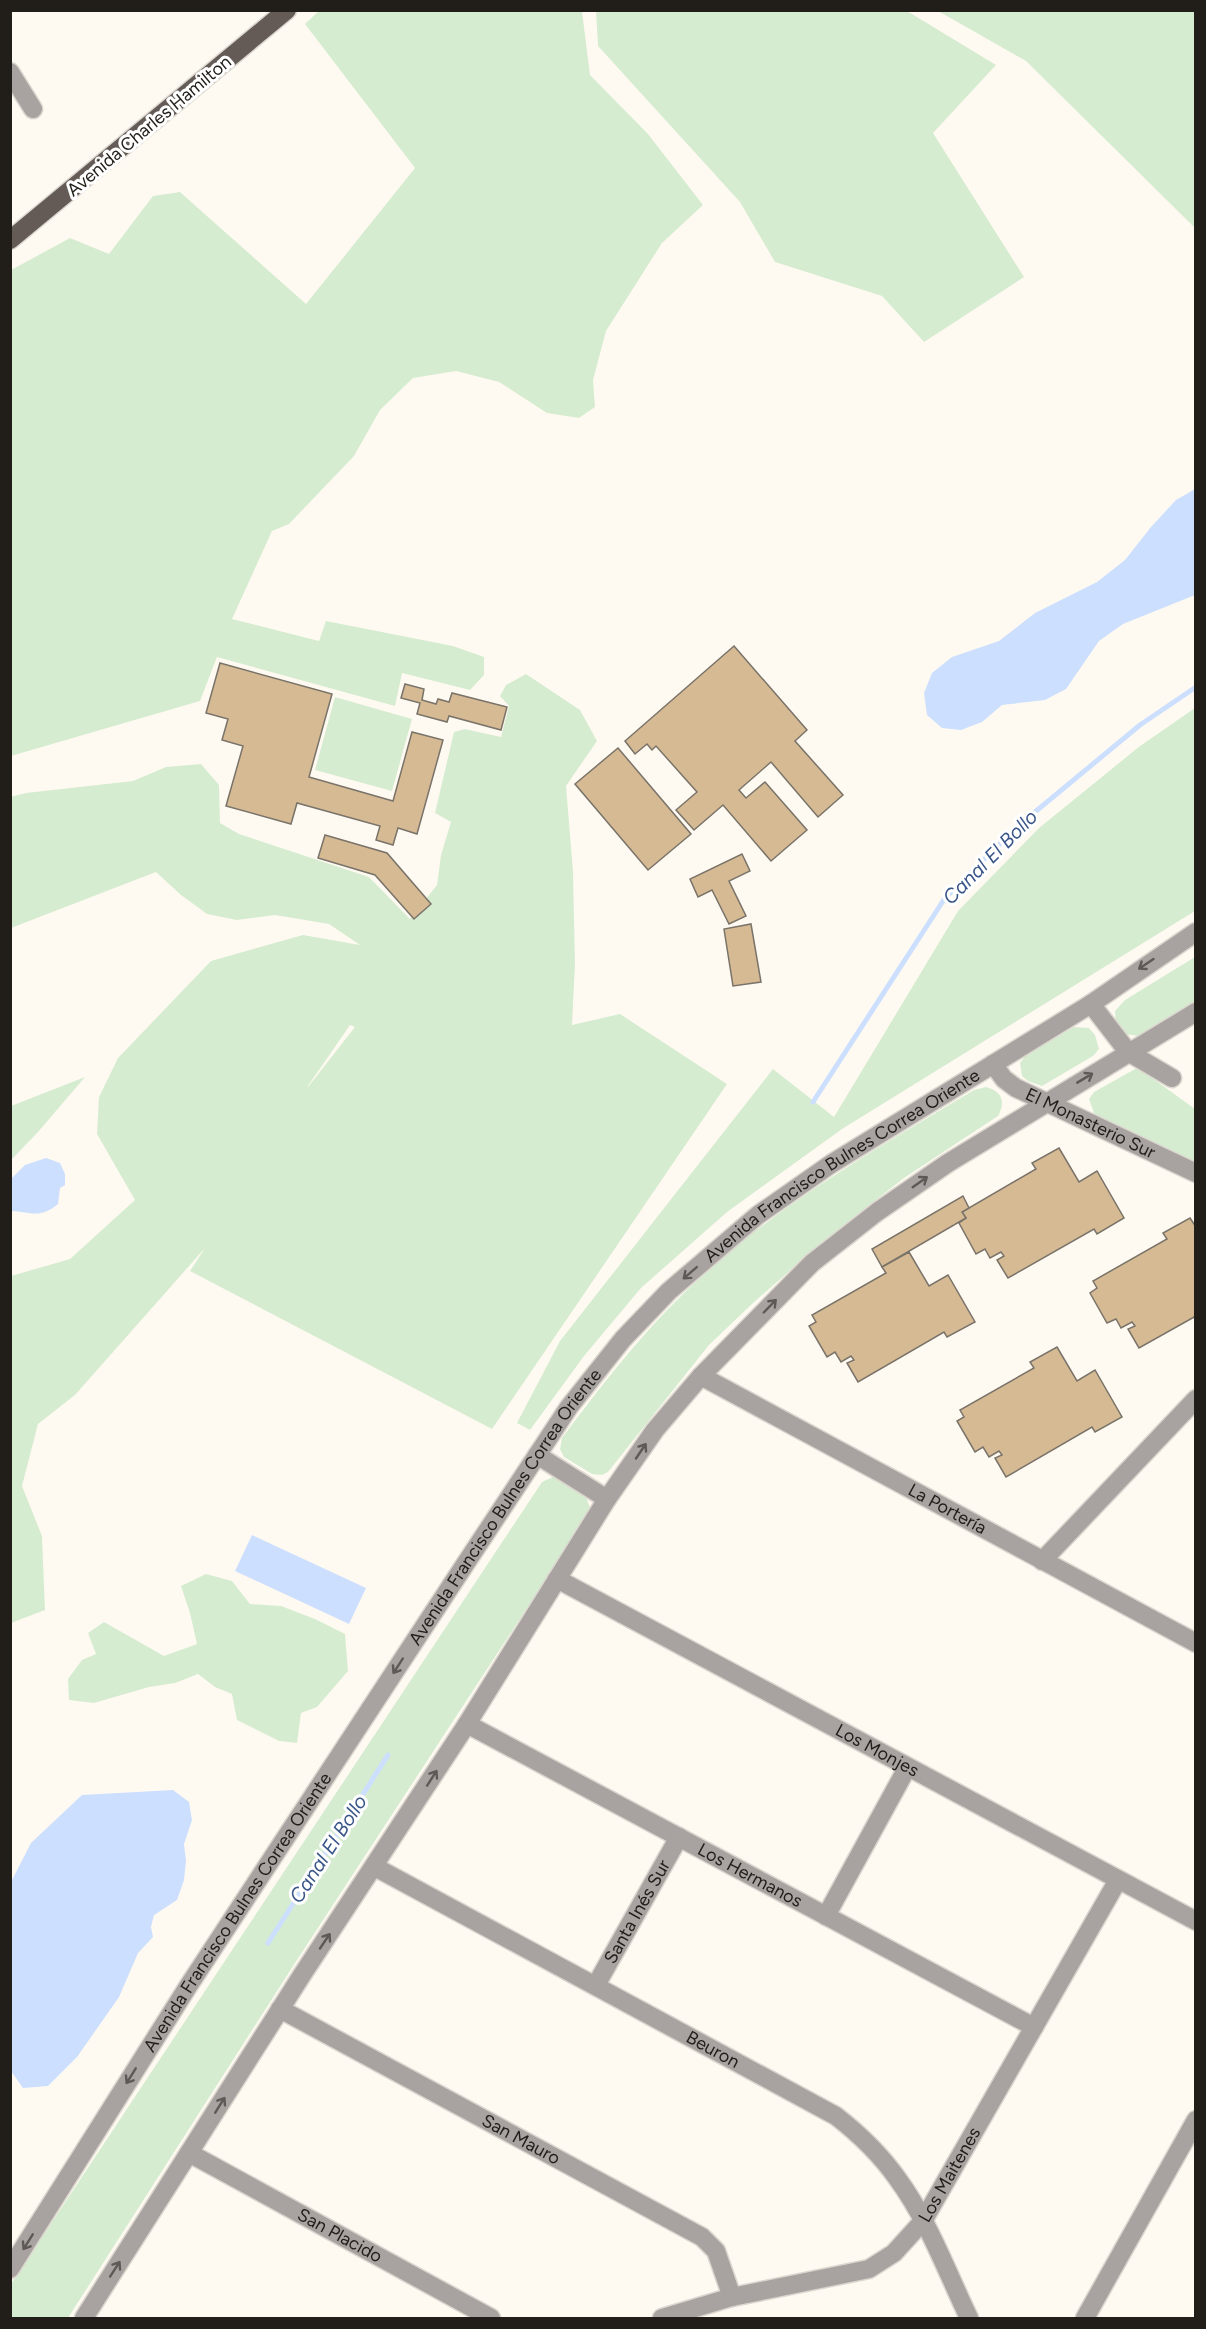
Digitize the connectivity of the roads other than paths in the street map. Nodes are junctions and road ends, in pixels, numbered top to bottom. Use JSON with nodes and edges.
{"nodes":[{"id":1,"x":287,"y":10,"type":"edge"},
{"id":2,"x":10,"y":72,"type":"edge"},
{"id":3,"x":33,"y":109,"type":"dead end"},
{"id":4,"x":10,"y":240,"type":"edge"},
{"id":5,"x":1196,"y":932,"type":"edge"},
{"id":6,"x":1090,"y":1004,"type":"junction"},
{"id":7,"x":1196,"y":1012,"type":"edge"},
{"id":8,"x":1128,"y":1052,"type":"junction"},
{"id":9,"x":993,"y":1064,"type":"junction"},
{"id":10,"x":1172,"y":1078,"type":"dead end"},
{"id":11,"x":1045,"y":1102,"type":"junction"},
{"id":12,"x":1196,"y":1173,"type":"edge"},
{"id":13,"x":701,"y":1376,"type":"junction"},
{"id":14,"x":1196,"y":1399,"type":"edge"},
{"id":15,"x":537,"y":1455,"type":"junction"},
{"id":16,"x":608,"y":1499,"type":"junction"},
{"id":17,"x":1041,"y":1561,"type":"junction"},
{"id":18,"x":557,"y":1579,"type":"junction"},
{"id":19,"x":1196,"y":1644,"type":"edge"},
{"id":20,"x":467,"y":1724,"type":"junction"},
{"id":21,"x":907,"y":1768,"type":"junction"},
{"id":22,"x":679,"y":1838,"type":"junction"},
{"id":23,"x":375,"y":1866,"type":"junction"},
{"id":24,"x":1118,"y":1880,"type":"junction"},
{"id":25,"x":825,"y":1916,"type":"junction"},
{"id":26,"x":1196,"y":1921,"type":"edge"},
{"id":27,"x":596,"y":1985,"type":"junction"},
{"id":28,"x":280,"y":2009,"type":"junction"},
{"id":29,"x":1034,"y":2027,"type":"junction"},
{"id":30,"x":1196,"y":2120,"type":"edge"},
{"id":31,"x":189,"y":2153,"type":"junction"},
{"id":32,"x":923,"y":2221,"type":"junction"},
{"id":33,"x":10,"y":2269,"type":"edge"},
{"id":34,"x":732,"y":2297,"type":"junction"},
{"id":35,"x":84,"y":2319,"type":"edge"},
{"id":36,"x":491,"y":2319,"type":"edge"},
{"id":37,"x":662,"y":2319,"type":"edge"},
{"id":38,"x":969,"y":2319,"type":"edge"},
{"id":39,"x":1085,"y":2319,"type":"edge"}],
"edges":[{"from":1,"to":4,"type":"main road","name":"Avenida Charles Hamilton"},
{"from":2,"to":3,"type":"street"},
{"from":5,"to":6,"type":"street","name":"Avenida Francisco Bulnes Correa Oriente","one_way":true},
{"from":6,"to":8,"type":"street"},
{"from":6,"to":9,"type":"street","name":"Avenida Francisco Bulnes Correa Oriente"},
{"from":7,"to":8,"type":"street"},
{"from":8,"to":10,"type":"street"},
{"from":11,"to":8,"type":"street","one_way":true},
{"from":9,"to":11,"type":"street","name":"El Monasterio Sur"},
{"from":9,"to":15,"type":"street","name":"Avenida Francisco Bulnes Correa Oriente","one_way":true},
{"from":11,"to":12,"type":"street","name":"El Monasterio Sur"},
{"from":13,"to":11,"type":"street","one_way":true},
{"from":16,"to":13,"type":"street","one_way":true},
{"from":13,"to":17,"type":"street","name":"La Portería"},
{"from":14,"to":17,"type":"street"},
{"from":15,"to":16,"type":"street"},
{"from":15,"to":33,"type":"street","name":"Avenida Francisco Bulnes Correa Oriente","one_way":true},
{"from":16,"to":18,"type":"street"},
{"from":17,"to":19,"type":"street","name":"La Portería"},
{"from":18,"to":20,"type":"street"},
{"from":18,"to":21,"type":"street","name":"Los Monjes"},
{"from":20,"to":22,"type":"street","name":"Los Hermanos"},
{"from":23,"to":20,"type":"street","one_way":true},
{"from":21,"to":24,"type":"street","name":"Los Monjes"},
{"from":21,"to":25,"type":"street"},
{"from":22,"to":25,"type":"street","name":"Los Hermanos"},
{"from":22,"to":27,"type":"street","name":"Santa Inés Sur"},
{"from":23,"to":27,"type":"street","name":"Beuron"},
{"from":28,"to":23,"type":"street","one_way":true},
{"from":24,"to":26,"type":"street","name":"Los Monjes"},
{"from":24,"to":29,"type":"street","name":"Los Maitenes"},
{"from":25,"to":29,"type":"street","name":"Los Hermanos"},
{"from":27,"to":32,"type":"street","name":"Beuron"},
{"from":31,"to":28,"type":"street","one_way":true},
{"from":28,"to":34,"type":"street","name":"San Mauro"},
{"from":29,"to":32,"type":"street","name":"Los Maitenes"},
{"from":30,"to":39,"type":"street"},
{"from":35,"to":31,"type":"street","one_way":true},
{"from":31,"to":36,"type":"street","name":"San Placido"},
{"from":32,"to":34,"type":"street","name":"Los Maitenes"},
{"from":32,"to":38,"type":"street","name":"Beuron"},
{"from":34,"to":37,"type":"street","name":"Los Maitenes"}]}
